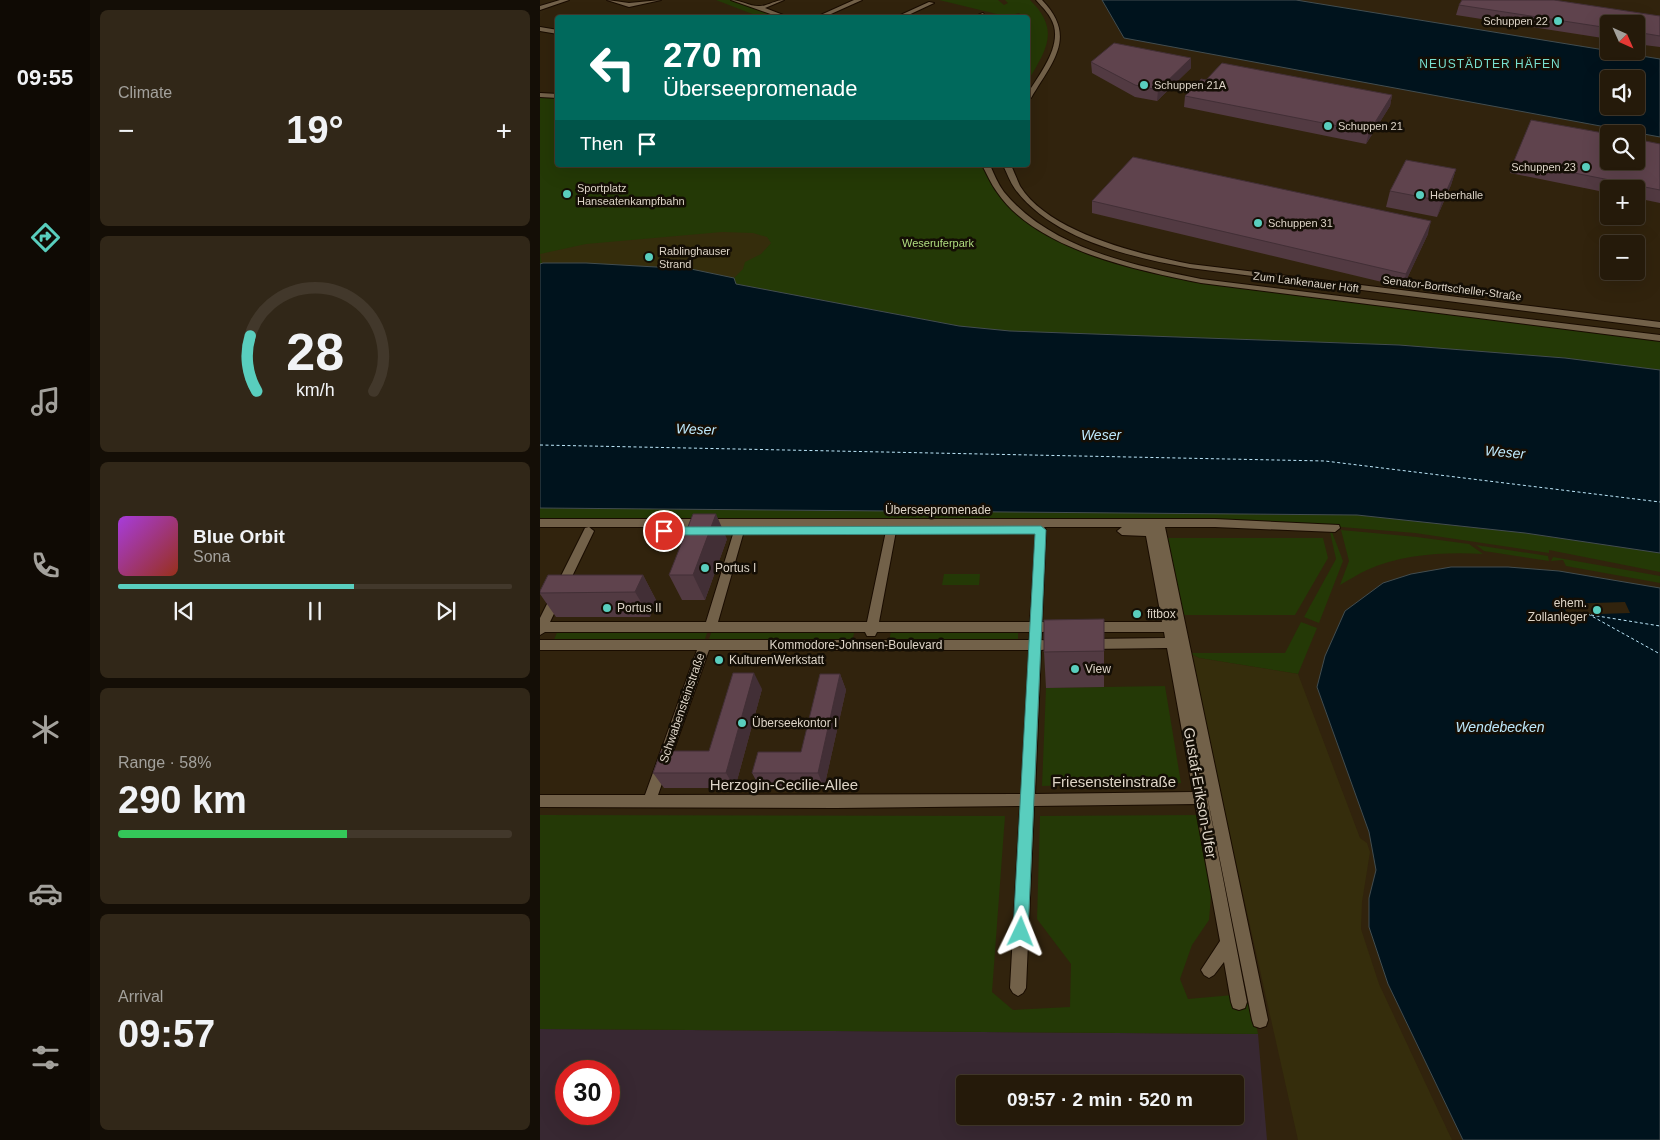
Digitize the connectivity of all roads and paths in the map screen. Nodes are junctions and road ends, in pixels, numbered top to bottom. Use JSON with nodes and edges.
{"nodes":[{"id":1,"x":566,"y":0,"type":"edge"},
{"id":2,"x":610,"y":0,"type":"edge"},
{"id":3,"x":658,"y":0,"type":"edge"},
{"id":4,"x":734,"y":0,"type":"edge"},
{"id":5,"x":781,"y":0,"type":"edge"},
{"id":6,"x":859,"y":0,"type":"edge"},
{"id":7,"x":1039,"y":0,"type":"edge"},
{"id":8,"x":931,"y":3,"type":"dead end"},
{"id":9,"x":540,"y":8,"type":"edge"},
{"id":10,"x":760,"y":8,"type":"junction"},
{"id":11,"x":780,"y":15,"type":"edge"},
{"id":12,"x":823,"y":15,"type":"edge"},
{"id":13,"x":903,"y":15,"type":"edge"},
{"id":14,"x":540,"y":29,"type":"edge"},
{"id":15,"x":555,"y":32,"type":"edge"},
{"id":16,"x":1030,"y":94,"type":"edge"},
{"id":17,"x":540,"y":95,"type":"edge"},
{"id":18,"x":555,"y":96,"type":"edge"},
{"id":19,"x":987,"y":167,"type":"edge"},
{"id":20,"x":1008,"y":167,"type":"edge"},
{"id":21,"x":1660,"y":325,"type":"edge"},
{"id":22,"x":1660,"y":338,"type":"edge"},
{"id":23,"x":540,"y":524,"type":"edge"},
{"id":24,"x":1335,"y":528,"type":"dead end"},
{"id":25,"x":1156,"y":529,"type":"junction"},
{"id":26,"x":1041,"y":530,"type":"junction"},
{"id":27,"x":540,"y":531,"type":"edge"},
{"id":28,"x":588,"y":531,"type":"junction"},
{"id":29,"x":739,"y":531,"type":"junction"},
{"id":30,"x":891,"y":531,"type":"junction"},
{"id":31,"x":1170,"y":626,"type":"junction"},
{"id":32,"x":1037,"y":627,"type":"junction"},
{"id":33,"x":541,"y":628,"type":"edge"},
{"id":34,"x":710,"y":628,"type":"junction"},
{"id":35,"x":872,"y":628,"type":"junction"},
{"id":36,"x":1173,"y":643,"type":"junction"},
{"id":37,"x":540,"y":645,"type":"edge"},
{"id":38,"x":704,"y":645,"type":"junction"},
{"id":39,"x":869,"y":645,"type":"junction"},
{"id":40,"x":1036,"y":645,"type":"junction"},
{"id":41,"x":1200,"y":798,"type":"junction"},
{"id":42,"x":1027,"y":799,"type":"junction"},
{"id":43,"x":650,"y":800,"type":"junction"},
{"id":44,"x":540,"y":801,"type":"edge"},
{"id":45,"x":1228,"y":943,"type":"junction"},
{"id":46,"x":1209,"y":970,"type":"dead end"},
{"id":47,"x":1018,"y":988,"type":"dead end"},
{"id":48,"x":1240,"y":1002,"type":"dead end"},
{"id":49,"x":1260,"y":1020,"type":"dead end"}],
"edges":[{"from":1,"to":9,"type":"street"},
{"from":2,"to":3,"type":"street"},
{"from":4,"to":10,"type":"street"},
{"from":5,"to":10,"type":"street"},
{"from":6,"to":12,"type":"street"},
{"from":7,"to":16,"type":"street"},
{"from":8,"to":13,"type":"street"},
{"from":10,"to":11,"type":"street"},
{"from":14,"to":15,"type":"street"},
{"from":17,"to":18,"type":"street"},
{"from":19,"to":22,"type":"street","name":"Zum Lankenauer Höft"},
{"from":20,"to":21,"type":"street","name":"Senator-Borttscheller-Straße"},
{"from":23,"to":25,"type":"street","name":"Überseepromenade"},
{"from":24,"to":25,"type":"street","name":"Überseepromenade"},
{"from":25,"to":26,"type":"street","name":"Überseepromenade"},
{"from":25,"to":31,"type":"street","name":"Gustaf-Erikson-Ufer"},
{"from":25,"to":49,"type":"street"},
{"from":26,"to":30,"type":"street","name":"Überseepromenade"},
{"from":26,"to":32,"type":"street"},
{"from":27,"to":28,"type":"street","name":"Überseepromenade"},
{"from":28,"to":29,"type":"street","name":"Überseepromenade"},
{"from":28,"to":33,"type":"street"},
{"from":29,"to":30,"type":"street","name":"Überseepromenade"},
{"from":29,"to":34,"type":"street"},
{"from":30,"to":35,"type":"street"},
{"from":31,"to":32,"type":"street","name":"Kommodore-Johnsen-Boulevard"},
{"from":31,"to":36,"type":"street","name":"Gustaf-Erikson-Ufer"},
{"from":32,"to":35,"type":"street","name":"Kommodore-Johnsen-Boulevard"},
{"from":32,"to":40,"type":"street"},
{"from":33,"to":34,"type":"street","name":"Kommodore-Johnsen-Boulevard"},
{"from":34,"to":35,"type":"street","name":"Kommodore-Johnsen-Boulevard"},
{"from":35,"to":39,"type":"street"},
{"from":36,"to":40,"type":"street","name":"Kommodore-Johnsen-Boulevard"},
{"from":36,"to":41,"type":"street","name":"Gustaf-Erikson-Ufer"},
{"from":37,"to":38,"type":"street","name":"Kommodore-Johnsen-Boulevard"},
{"from":38,"to":39,"type":"street","name":"Kommodore-Johnsen-Boulevard"},
{"from":38,"to":43,"type":"street","name":"Schwabensteinstraße"},
{"from":39,"to":40,"type":"street","name":"Kommodore-Johnsen-Boulevard"},
{"from":40,"to":42,"type":"street"},
{"from":41,"to":42,"type":"street","name":"Friesensteinstraße"},
{"from":41,"to":45,"type":"street","name":"Gustaf-Erikson-Ufer"},
{"from":42,"to":43,"type":"street","name":"Herzogin-Cecilie-Allee"},
{"from":42,"to":47,"type":"street"},
{"from":43,"to":44,"type":"street","name":"Herzogin-Cecilie-Allee"},
{"from":45,"to":46,"type":"street"},
{"from":45,"to":48,"type":"street","name":"Gustaf-Erikson-Ufer"}]}
